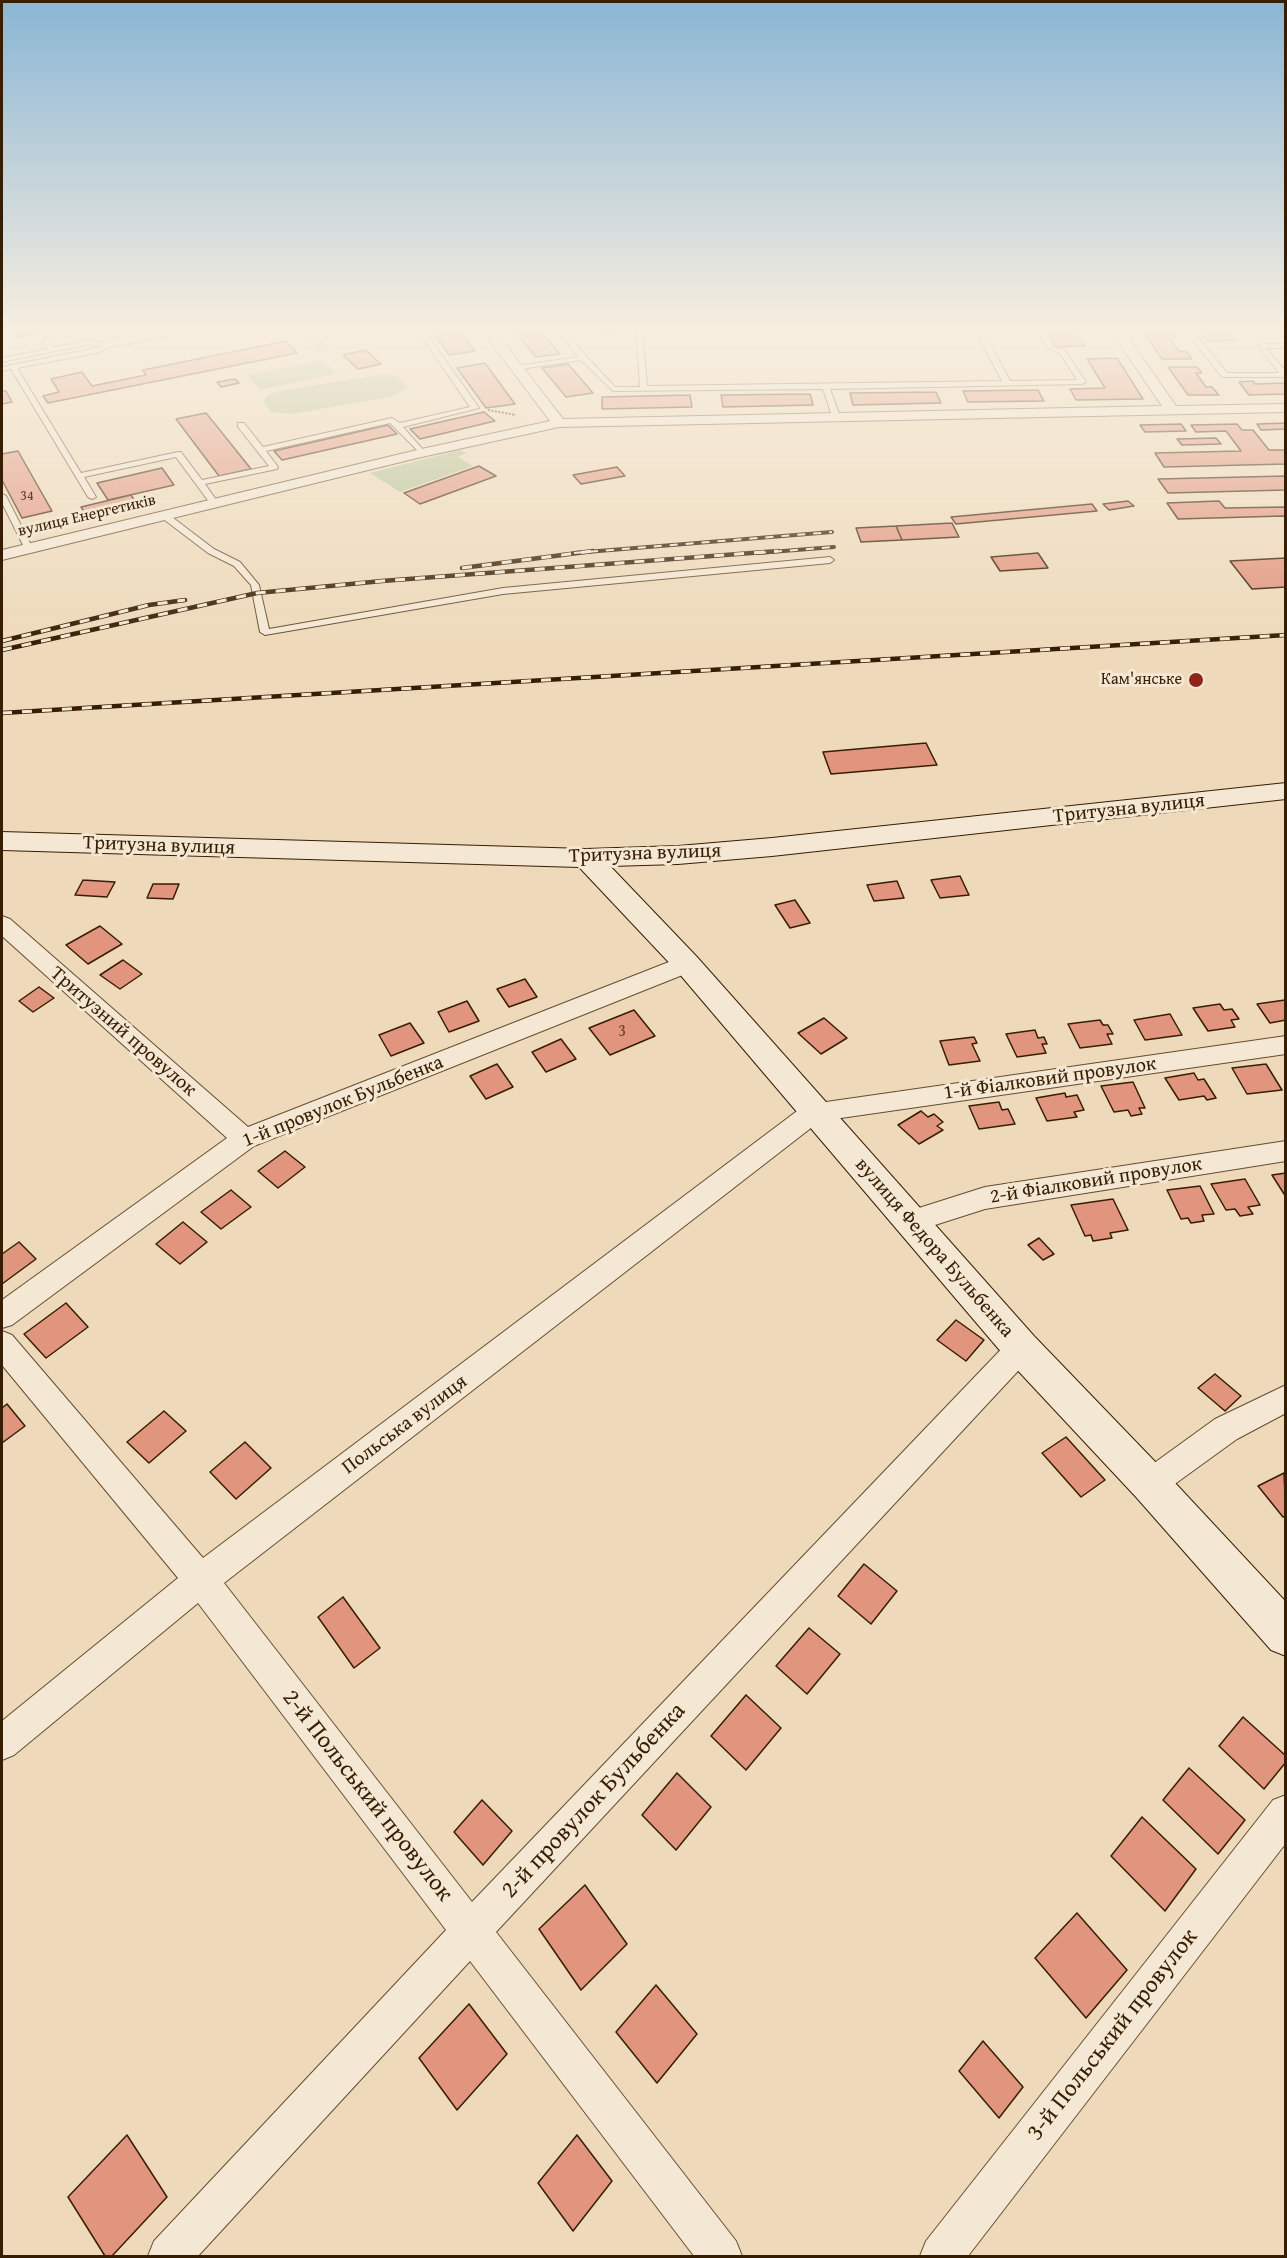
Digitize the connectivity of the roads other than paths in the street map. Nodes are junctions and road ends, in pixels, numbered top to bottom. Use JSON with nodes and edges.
{"nodes":[{"id":1,"x":53,"y":432,"type":"edge"},
{"id":2,"x":247,"y":432,"type":"edge"},
{"id":3,"x":338,"y":432,"type":"edge"},
{"id":4,"x":404,"y":432,"type":"edge"},
{"id":5,"x":516,"y":432,"type":"edge"},
{"id":6,"x":261,"y":450,"type":"junction"},
{"id":7,"x":422,"y":453,"type":"junction"},
{"id":8,"x":79,"y":476,"type":"junction"},
{"id":9,"x":200,"y":483,"type":"junction"},
{"id":10,"x":2,"y":496,"type":"edge"},
{"id":11,"x":92,"y":497,"type":"dead end"},
{"id":12,"x":215,"y":504,"type":"junction"},
{"id":13,"x":165,"y":516,"type":"junction"},
{"id":14,"x":29,"y":549,"type":"junction"},
{"id":15,"x":2,"y":555,"type":"edge"},
{"id":16,"x":830,"y":560,"type":"dead end"},
{"id":17,"x":1286,"y":791,"type":"edge"},
{"id":18,"x":2,"y":841,"type":"edge"},
{"id":19,"x":586,"y":858,"type":"junction"},
{"id":20,"x":2,"y":924,"type":"edge"},
{"id":21,"x":687,"y":964,"type":"junction"},
{"id":22,"x":1286,"y":1045,"type":"edge"},
{"id":23,"x":814,"y":1112,"type":"junction"},
{"id":24,"x":245,"y":1139,"type":"junction"},
{"id":25,"x":1286,"y":1152,"type":"edge"},
{"id":26,"x":910,"y":1222,"type":"junction"},
{"id":27,"x":2,"y":1316,"type":"edge"},
{"id":28,"x":2,"y":1344,"type":"edge"},
{"id":29,"x":1021,"y":1348,"type":"junction"},
{"id":30,"x":1286,"y":1398,"type":"edge"},
{"id":31,"x":1150,"y":1484,"type":"junction"},
{"id":32,"x":201,"y":1580,"type":"junction"},
{"id":33,"x":1286,"y":1635,"type":"edge"},
{"id":34,"x":2,"y":1743,"type":"edge"},
{"id":35,"x":1286,"y":1813,"type":"edge"},
{"id":36,"x":471,"y":1931,"type":"junction"},
{"id":37,"x":169,"y":2256,"type":"edge"},
{"id":38,"x":721,"y":2256,"type":"edge"},
{"id":39,"x":941,"y":2256,"type":"edge"}],
"edges":[{"from":1,"to":8,"type":"lane"},
{"from":2,"to":6,"type":"lane"},
{"from":3,"to":6,"type":"lane"},
{"from":4,"to":7,"type":"lane"},
{"from":5,"to":7,"type":"street","name":"вулиця Енергетиків"},
{"from":6,"to":9,"type":"lane"},
{"from":7,"to":12,"type":"street","name":"вулиця Енергетиків"},
{"from":8,"to":9,"type":"lane"},
{"from":8,"to":11,"type":"lane"},
{"from":9,"to":12,"type":"lane"},
{"from":10,"to":14,"type":"lane"},
{"from":12,"to":13,"type":"street","name":"вулиця Енергетиків"},
{"from":13,"to":14,"type":"street","name":"вулиця Енергетиків"},
{"from":13,"to":16,"type":"lane"},
{"from":14,"to":15,"type":"street","name":"вулиця Енергетиків"},
{"from":17,"to":19,"type":"street","name":"Тритузна вулиця"},
{"from":18,"to":19,"type":"street","name":"Тритузна вулиця"},
{"from":19,"to":21,"type":"street","name":"вулиця Федора Бульбенка"},
{"from":20,"to":24,"type":"street","name":"Тритузний провулок"},
{"from":21,"to":23,"type":"street","name":"вулиця Федора Бульбенка"},
{"from":21,"to":24,"type":"street","name":"1-й провулок Бульбенка"},
{"from":22,"to":23,"type":"street","name":"1-й Фіалковий провулок"},
{"from":23,"to":26,"type":"street","name":"вулиця Федора Бульбенка"},
{"from":23,"to":32,"type":"street","name":"Польська вулиця"},
{"from":24,"to":27,"type":"street","name":"1-й провулок Бульбенка"},
{"from":25,"to":26,"type":"street","name":"2-й Фіалковий провулок"},
{"from":26,"to":29,"type":"street","name":"вулиця Федора Бульбенка"},
{"from":28,"to":32,"type":"street","name":"2-й Польський провулок"},
{"from":29,"to":31,"type":"street","name":"вулиця Федора Бульбенка"},
{"from":29,"to":36,"type":"street","name":"2-й провулок Бульбенка"},
{"from":30,"to":31,"type":"street"},
{"from":31,"to":33,"type":"street","name":"вулиця Федора Бульбенка"},
{"from":32,"to":34,"type":"street","name":"Польська вулиця"},
{"from":32,"to":36,"type":"street","name":"2-й Польський провулок"},
{"from":35,"to":39,"type":"street","name":"3-й Польський провулок"},
{"from":36,"to":37,"type":"street","name":"2-й провулок Бульбенка"},
{"from":36,"to":38,"type":"street","name":"2-й Польський провулок"}]}
